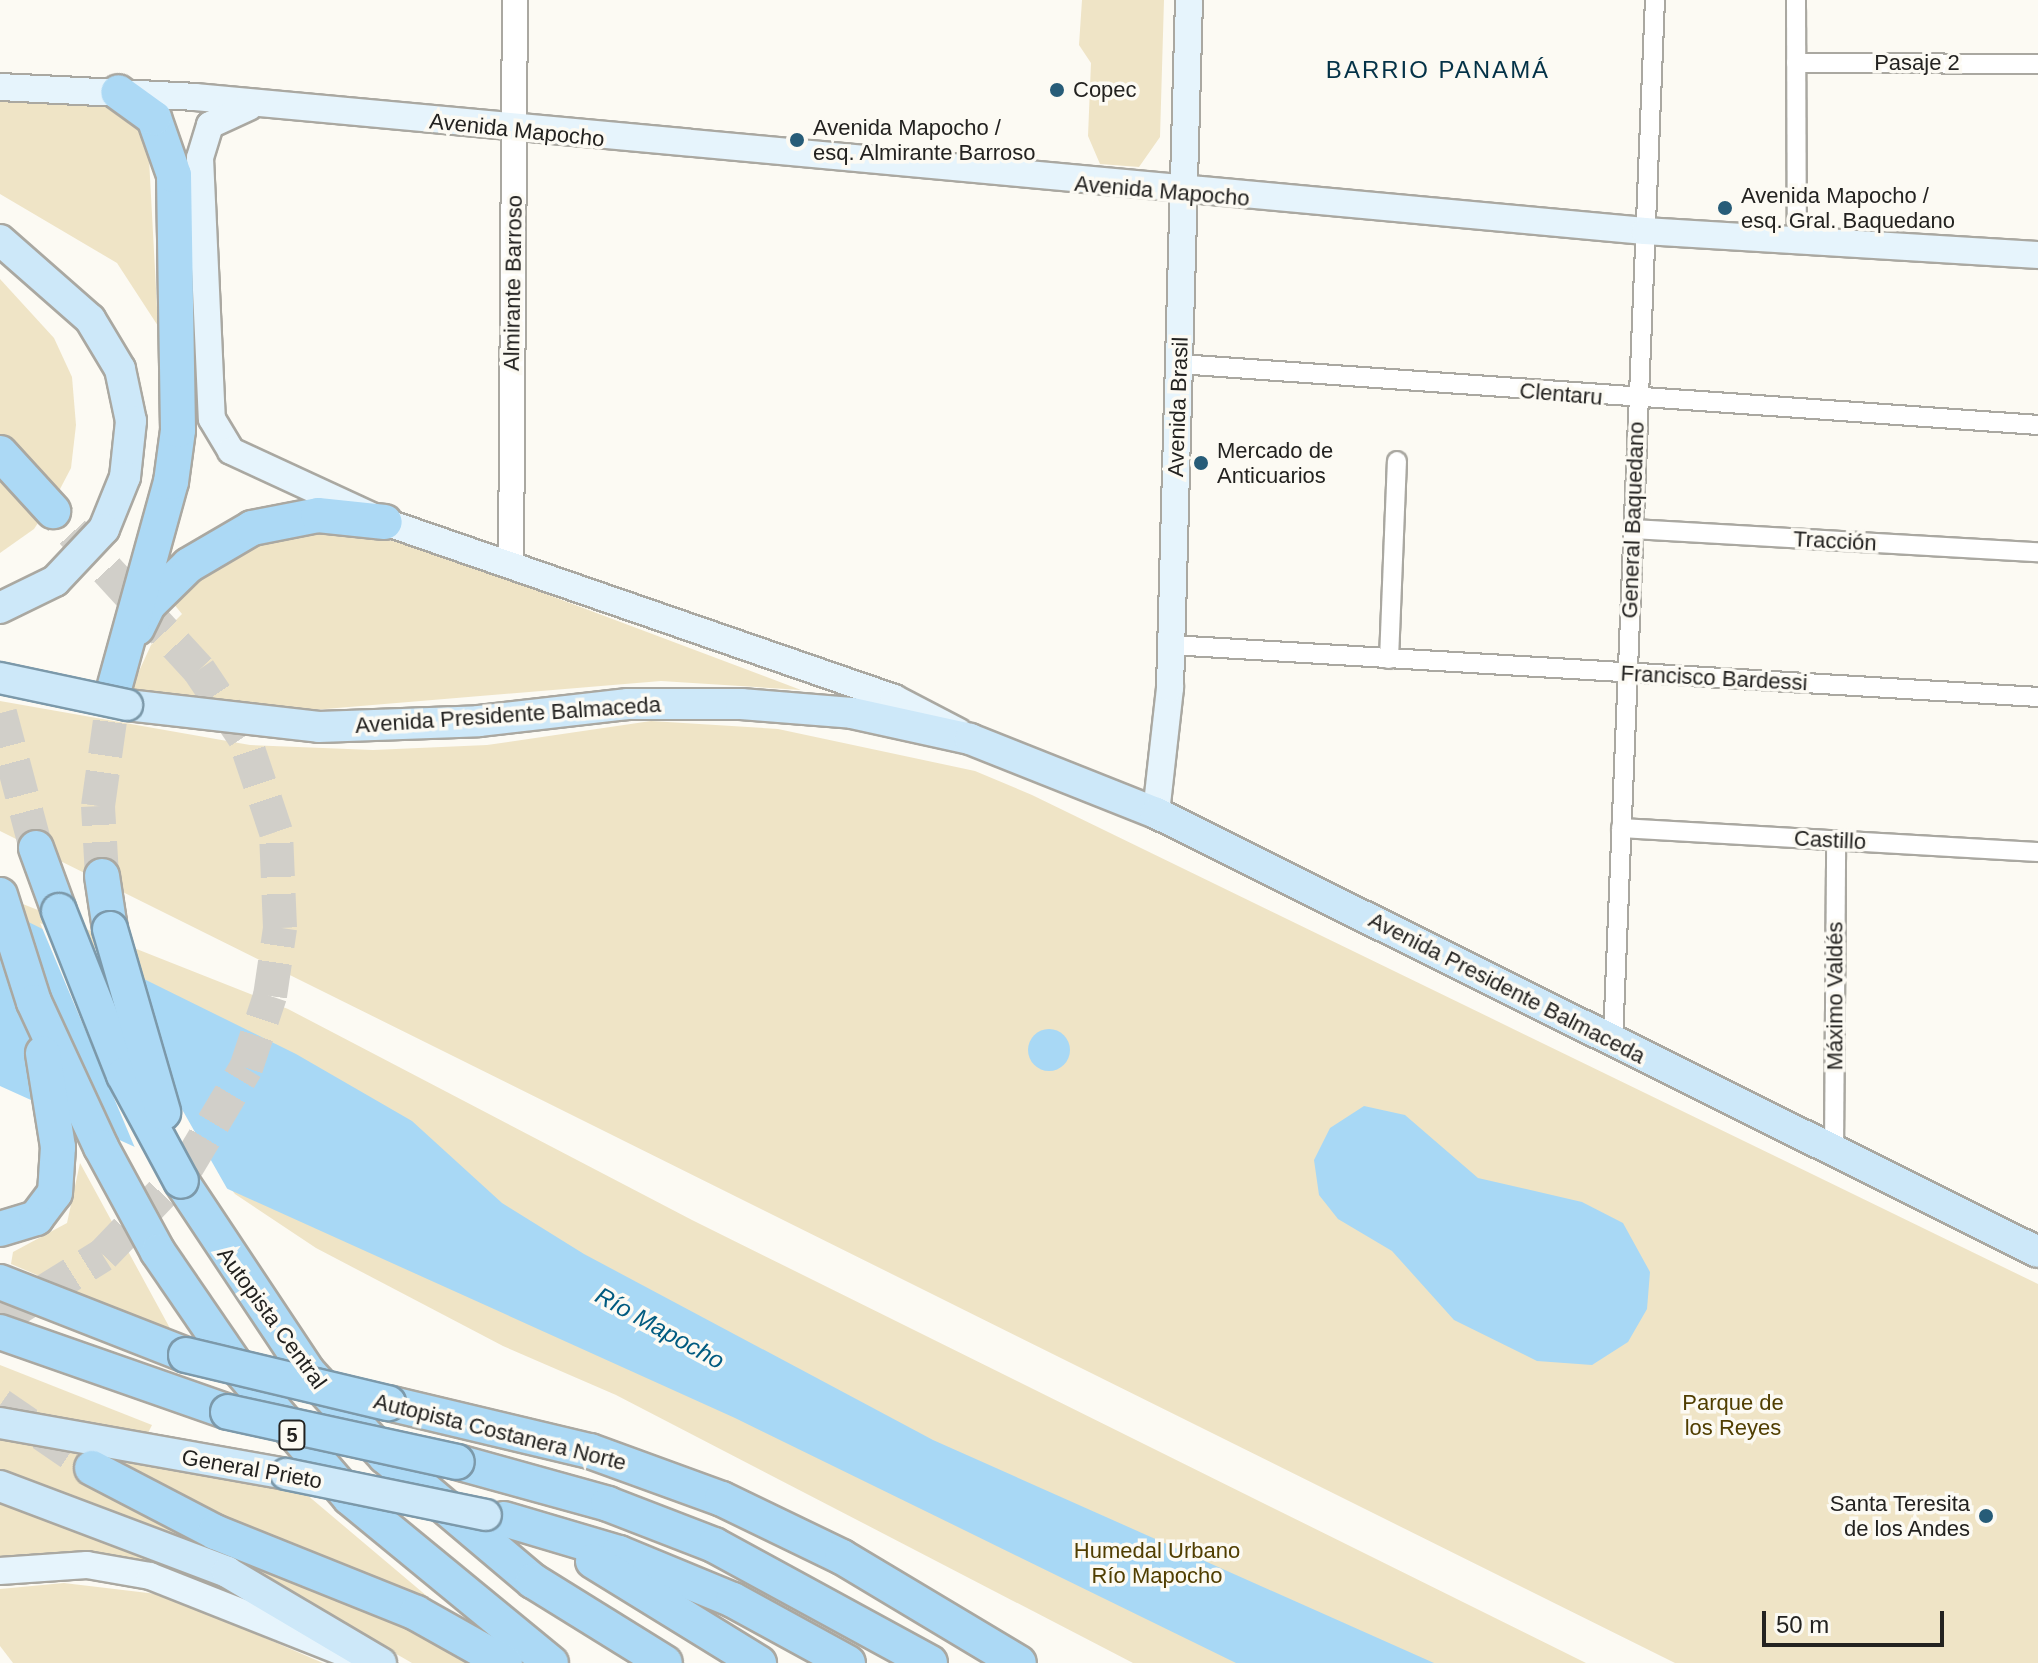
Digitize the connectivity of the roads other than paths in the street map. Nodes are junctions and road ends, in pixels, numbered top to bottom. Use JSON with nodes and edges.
{"nodes":[{"id":1,"x":515,"y":0,"type":"edge"},
{"id":2,"x":1189,"y":0,"type":"edge"},
{"id":3,"x":1655,"y":0,"type":"edge"},
{"id":4,"x":1796,"y":0,"type":"edge"},
{"id":5,"x":1796,"y":63,"type":"junction"},
{"id":6,"x":2038,"y":64,"type":"edge"},
{"id":7,"x":0,"y":87,"type":"edge"},
{"id":8,"x":118,"y":92,"type":"junction"},
{"id":9,"x":260,"y":103,"type":"junction"},
{"id":10,"x":515,"y":131,"type":"junction"},
{"id":11,"x":1184,"y":193,"type":"junction"},
{"id":12,"x":1645,"y":231,"type":"junction"},
{"id":13,"x":0,"y":240,"type":"edge"},
{"id":14,"x":1797,"y":240,"type":"junction"},
{"id":15,"x":2038,"y":255,"type":"edge"},
{"id":16,"x":1179,"y":364,"type":"junction"},
{"id":17,"x":1638,"y":401,"type":"junction"},
{"id":18,"x":2038,"y":425,"type":"edge"},
{"id":19,"x":0,"y":453,"type":"edge"},
{"id":20,"x":1397,"y":461,"type":"dead end"},
{"id":21,"x":53,"y":511,"type":"tunnel mouth"},
{"id":22,"x":385,"y":522,"type":"junction"},
{"id":23,"x":1633,"y":529,"type":"junction"},
{"id":24,"x":2038,"y":552,"type":"edge"},
{"id":25,"x":511,"y":566,"type":"junction"},
{"id":26,"x":6,"y":606,"type":"edge"},
{"id":27,"x":1171,"y":645,"type":"junction"},
{"id":28,"x":1389,"y":659,"type":"junction"},
{"id":29,"x":1627,"y":673,"type":"junction"},
{"id":30,"x":0,"y":678,"type":"edge"},
{"id":31,"x":122,"y":682,"type":"junction"},
{"id":32,"x":2038,"y":697,"type":"edge"},
{"id":33,"x":970,"y":739,"type":"junction"},
{"id":34,"x":1156,"y":813,"type":"junction"},
{"id":35,"x":1621,"y":828,"type":"junction"},
{"id":36,"x":1836,"y":841,"type":"junction"},
{"id":37,"x":36,"y":848,"type":"tunnel mouth"},
{"id":38,"x":2038,"y":852,"type":"edge"},
{"id":39,"x":102,"y":876,"type":"tunnel mouth"},
{"id":40,"x":0,"y":895,"type":"edge"},
{"id":41,"x":34,"y":1002,"type":"junction"},
{"id":42,"x":1613,"y":1040,"type":"junction"},
{"id":43,"x":1834,"y":1151,"type":"junction"},
{"id":44,"x":186,"y":1187,"type":"junction"},
{"id":45,"x":0,"y":1229,"type":"edge"},
{"id":46,"x":2038,"y":1252,"type":"edge"},
{"id":47,"x":0,"y":1282,"type":"edge"},
{"id":48,"x":0,"y":1332,"type":"edge"},
{"id":49,"x":0,"y":1423,"type":"edge"},
{"id":50,"x":92,"y":1468,"type":"tunnel mouth"},
{"id":51,"x":0,"y":1486,"type":"edge"},
{"id":52,"x":495,"y":1517,"type":"junction"},
{"id":53,"x":0,"y":1571,"type":"edge"},
{"id":54,"x":653,"y":1656,"type":"edge"},
{"id":55,"x":369,"y":1663,"type":"edge"},
{"id":56,"x":381,"y":1663,"type":"edge"},
{"id":57,"x":505,"y":1663,"type":"edge"},
{"id":58,"x":551,"y":1663,"type":"edge"},
{"id":59,"x":674,"y":1663,"type":"edge"},
{"id":60,"x":759,"y":1663,"type":"edge"},
{"id":61,"x":848,"y":1663,"type":"edge"},
{"id":62,"x":930,"y":1663,"type":"edge"},
{"id":63,"x":1019,"y":1663,"type":"edge"}],
"edges":[{"from":1,"to":10,"type":"street","name":"Almirante Barroso"},
{"from":2,"to":11,"type":"main road","name":"Avenida Brasil"},
{"from":3,"to":12,"type":"street","name":"General Baquedano"},
{"from":4,"to":5,"type":"street"},
{"from":5,"to":6,"type":"street","name":"Pasaje 2"},
{"from":5,"to":14,"type":"street"},
{"from":7,"to":8,"type":"main road","name":"Avenida Mapocho"},
{"from":8,"to":9,"type":"main road","name":"Avenida Mapocho"},
{"from":8,"to":31,"type":"highway"},
{"from":9,"to":10,"type":"main road","name":"Avenida Mapocho"},
{"from":9,"to":22,"type":"main road","name":"Avenida Presidente Balmaceda"},
{"from":10,"to":11,"type":"main road","name":"Avenida Mapocho"},
{"from":10,"to":25,"type":"street","name":"Almirante Barroso"},
{"from":11,"to":12,"type":"main road","name":"Avenida Mapocho"},
{"from":11,"to":16,"type":"main road","name":"Avenida Brasil"},
{"from":12,"to":14,"type":"main road","name":"Avenida Mapocho"},
{"from":12,"to":17,"type":"street","name":"General Baquedano"},
{"from":13,"to":26,"type":"main road"},
{"from":14,"to":15,"type":"main road","name":"Avenida Mapocho"},
{"from":16,"to":17,"type":"street","name":"Clentaru"},
{"from":16,"to":27,"type":"main road","name":"Avenida Brasil"},
{"from":17,"to":18,"type":"street","name":"Clentaru"},
{"from":17,"to":23,"type":"street","name":"General Baquedano"},
{"from":19,"to":21,"type":"highway"},
{"from":20,"to":28,"type":"street"},
{"from":22,"to":25,"type":"main road","name":"Avenida Presidente Balmaceda"},
{"from":22,"to":31,"type":"highway"},
{"from":23,"to":24,"type":"street","name":"Tracción"},
{"from":23,"to":29,"type":"street","name":"General Baquedano"},
{"from":25,"to":33,"type":"main road","name":"Avenida Presidente Balmaceda"},
{"from":27,"to":28,"type":"street","name":"Francisco Bardessi"},
{"from":27,"to":34,"type":"main road","name":"Avenida Brasil"},
{"from":28,"to":29,"type":"street","name":"Francisco Bardessi"},
{"from":29,"to":32,"type":"street","name":"Francisco Bardessi"},
{"from":29,"to":35,"type":"street","name":"General Baquedano"},
{"from":30,"to":31,"type":"main road","name":"Avenida Presidente Balmaceda","bridge":true},
{"from":31,"to":33,"type":"main road","name":"Avenida Presidente Balmaceda"},
{"from":33,"to":34,"type":"main road","name":"Avenida Presidente Balmaceda"},
{"from":34,"to":42,"type":"main road","name":"Avenida Presidente Balmaceda"},
{"from":35,"to":36,"type":"street","name":"Castillo"},
{"from":35,"to":42,"type":"street","name":"General Baquedano"},
{"from":36,"to":38,"type":"street","name":"Castillo"},
{"from":36,"to":43,"type":"street","name":"Máximo Valdés"},
{"from":37,"to":44,"type":"highway","name":"Autopista Central","number":"5","bridge":true},
{"from":39,"to":44,"type":"highway","bridge":true},
{"from":40,"to":41,"type":"highway","number":"5"},
{"from":41,"to":45,"type":"highway"},
{"from":41,"to":58,"type":"highway","number":"5"},
{"from":42,"to":43,"type":"main road","name":"Avenida Presidente Balmaceda"},
{"from":43,"to":46,"type":"main road","name":"Avenida Presidente Balmaceda"},
{"from":44,"to":54,"type":"highway","name":"Autopista Central","number":"5"},
{"from":47,"to":63,"type":"highway","name":"Autopista Costanera Norte","bridge":true},
{"from":48,"to":62,"type":"highway","name":"Autopista Costanera Norte","bridge":true},
{"from":49,"to":52,"type":"main road","name":"General Prieto","bridge":true},
{"from":50,"to":57,"type":"highway"},
{"from":51,"to":56,"type":"main road"},
{"from":52,"to":60,"type":"highway"},
{"from":52,"to":61,"type":"highway"},
{"from":53,"to":55,"type":"main road"},
{"from":54,"to":59,"type":"highway","name":"Autopista Central"}]}
